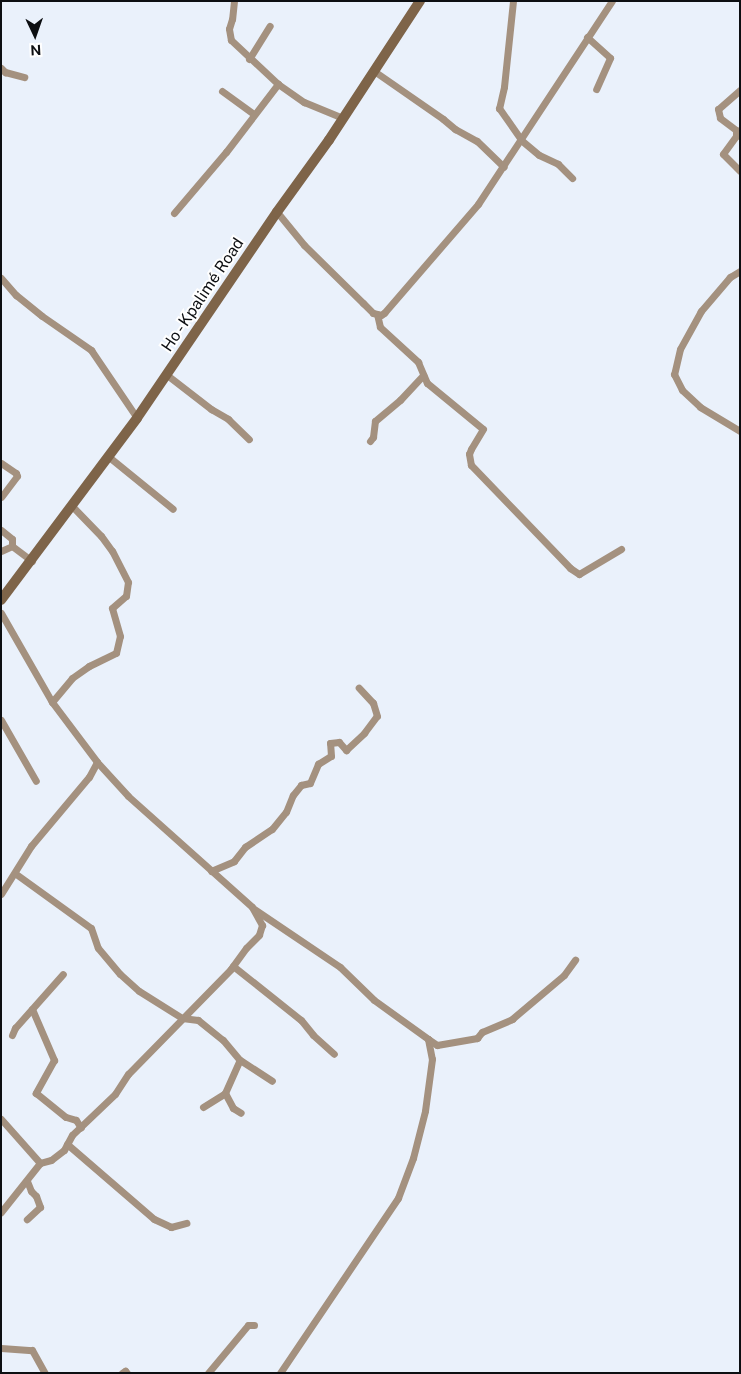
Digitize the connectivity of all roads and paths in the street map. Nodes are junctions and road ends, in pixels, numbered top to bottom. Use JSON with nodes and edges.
{"nodes":[{"id":1,"x":234,"y":1,"type":"edge"},
{"id":2,"x":420,"y":1,"type":"edge"},
{"id":3,"x":513,"y":1,"type":"edge"},
{"id":4,"x":612,"y":1,"type":"edge"},
{"id":5,"x":270,"y":26,"type":"dead end"},
{"id":6,"x":587,"y":37,"type":"junction"},
{"id":7,"x":249,"y":59,"type":"junction"},
{"id":8,"x":1,"y":68,"type":"edge"},
{"id":9,"x":374,"y":71,"type":"junction"},
{"id":10,"x":24,"y":77,"type":"dead end"},
{"id":11,"x":278,"y":84,"type":"junction"},
{"id":12,"x":596,"y":89,"type":"dead end"},
{"id":13,"x":740,"y":90,"type":"edge"},
{"id":14,"x":222,"y":91,"type":"dead end"},
{"id":15,"x":254,"y":114,"type":"junction"},
{"id":16,"x":344,"y":118,"type":"junction"},
{"id":17,"x":521,"y":140,"type":"junction"},
{"id":18,"x":504,"y":167,"type":"junction"},
{"id":19,"x":740,"y":171,"type":"edge"},
{"id":20,"x":572,"y":178,"type":"dead end"},
{"id":21,"x":277,"y":212,"type":"junction"},
{"id":22,"x":174,"y":213,"type":"dead end"},
{"id":23,"x":740,"y":271,"type":"edge"},
{"id":24,"x":1,"y":278,"type":"edge"},
{"id":25,"x":377,"y":314,"type":"junction"},
{"id":26,"x":168,"y":375,"type":"junction"},
{"id":27,"x":423,"y":375,"type":"junction"},
{"id":28,"x":137,"y":418,"type":"junction"},
{"id":29,"x":740,"y":431,"type":"edge"},
{"id":30,"x":249,"y":439,"type":"dead end"},
{"id":31,"x":370,"y":441,"type":"dead end"},
{"id":32,"x":109,"y":457,"type":"junction"},
{"id":33,"x":1,"y":463,"type":"edge"},
{"id":34,"x":1,"y":497,"type":"edge"},
{"id":35,"x":73,"y":507,"type":"junction"},
{"id":36,"x":173,"y":509,"type":"dead end"},
{"id":37,"x":1,"y":530,"type":"edge"},
{"id":38,"x":12,"y":546,"type":"junction"},
{"id":39,"x":621,"y":548,"type":"dead end"},
{"id":40,"x":1,"y":551,"type":"edge"},
{"id":41,"x":32,"y":560,"type":"junction"},
{"id":42,"x":1,"y":600,"type":"edge"},
{"id":43,"x":1,"y":613,"type":"edge"},
{"id":44,"x":359,"y":688,"type":"dead end"},
{"id":45,"x":52,"y":702,"type":"junction"},
{"id":46,"x":1,"y":720,"type":"edge"},
{"id":47,"x":97,"y":762,"type":"junction"},
{"id":48,"x":36,"y":781,"type":"dead end"},
{"id":49,"x":212,"y":872,"type":"junction"},
{"id":50,"x":16,"y":874,"type":"junction"},
{"id":51,"x":1,"y":894,"type":"edge"},
{"id":52,"x":252,"y":907,"type":"junction"},
{"id":53,"x":575,"y":960,"type":"dead end"},
{"id":54,"x":233,"y":966,"type":"junction"},
{"id":55,"x":63,"y":974,"type":"dead end"},
{"id":56,"x":32,"y":1009,"type":"junction"},
{"id":57,"x":182,"y":1018,"type":"junction"},
{"id":58,"x":12,"y":1036,"type":"dead end"},
{"id":59,"x":428,"y":1039,"type":"junction"},
{"id":60,"x":334,"y":1054,"type":"dead end"},
{"id":61,"x":240,"y":1060,"type":"junction"},
{"id":62,"x":272,"y":1082,"type":"dead end"},
{"id":63,"x":225,"y":1093,"type":"junction"},
{"id":64,"x":203,"y":1107,"type":"dead end"},
{"id":65,"x":241,"y":1113,"type":"dead end"},
{"id":66,"x":1,"y":1119,"type":"edge"},
{"id":67,"x":82,"y":1128,"type":"junction"},
{"id":68,"x":67,"y":1144,"type":"junction"},
{"id":69,"x":40,"y":1163,"type":"junction"},
{"id":70,"x":27,"y":1181,"type":"junction"},
{"id":71,"x":1,"y":1212,"type":"edge"},
{"id":72,"x":27,"y":1219,"type":"dead end"},
{"id":73,"x":186,"y":1223,"type":"dead end"},
{"id":74,"x":254,"y":1325,"type":"dead end"},
{"id":75,"x":1,"y":1348,"type":"edge"},
{"id":76,"x":44,"y":1373,"type":"edge"},
{"id":77,"x":122,"y":1373,"type":"edge"},
{"id":78,"x":127,"y":1373,"type":"edge"},
{"id":79,"x":208,"y":1373,"type":"edge"},
{"id":80,"x":280,"y":1373,"type":"edge"}],
"edges":[{"from":1,"to":7,"type":"street"},
{"from":2,"to":9,"type":"main road","name":"Ho - Kpalimé Road"},
{"from":3,"to":17,"type":"street"},
{"from":4,"to":6,"type":"street"},
{"from":5,"to":7,"type":"street"},
{"from":6,"to":12,"type":"street"},
{"from":6,"to":17,"type":"street"},
{"from":7,"to":11,"type":"street"},
{"from":8,"to":10,"type":"street"},
{"from":9,"to":16,"type":"main road","name":"Ho - Kpalimé Road"},
{"from":9,"to":18,"type":"street"},
{"from":11,"to":15,"type":"street"},
{"from":11,"to":16,"type":"street"},
{"from":13,"to":19,"type":"street"},
{"from":14,"to":15,"type":"street"},
{"from":15,"to":22,"type":"street"},
{"from":16,"to":21,"type":"main road","name":"Ho - Kpalimé Road"},
{"from":17,"to":18,"type":"street"},
{"from":17,"to":20,"type":"street"},
{"from":18,"to":25,"type":"street"},
{"from":21,"to":25,"type":"street"},
{"from":21,"to":26,"type":"main road","name":"Ho - Kpalimé Road"},
{"from":23,"to":29,"type":"street"},
{"from":24,"to":28,"type":"street"},
{"from":25,"to":27,"type":"street"},
{"from":26,"to":28,"type":"main road","name":"Ho - Kpalimé Road"},
{"from":26,"to":30,"type":"street"},
{"from":27,"to":31,"type":"street"},
{"from":27,"to":39,"type":"street"},
{"from":28,"to":32,"type":"main road","name":"Ho - Kpalimé Road"},
{"from":32,"to":35,"type":"main road","name":"Ho - Kpalimé Road"},
{"from":32,"to":36,"type":"street"},
{"from":33,"to":34,"type":"street"},
{"from":35,"to":41,"type":"main road","name":"Ho - Kpalimé Road"},
{"from":35,"to":45,"type":"street"},
{"from":37,"to":38,"type":"street"},
{"from":38,"to":40,"type":"street"},
{"from":38,"to":41,"type":"street"},
{"from":41,"to":42,"type":"main road","name":"Ho - Kpalimé Road"},
{"from":43,"to":45,"type":"street"},
{"from":44,"to":49,"type":"street"},
{"from":45,"to":47,"type":"street"},
{"from":46,"to":48,"type":"street"},
{"from":47,"to":49,"type":"street"},
{"from":47,"to":50,"type":"street"},
{"from":49,"to":52,"type":"street"},
{"from":50,"to":51,"type":"street"},
{"from":50,"to":57,"type":"street"},
{"from":52,"to":54,"type":"street"},
{"from":52,"to":59,"type":"street"},
{"from":53,"to":59,"type":"street"},
{"from":54,"to":57,"type":"street"},
{"from":54,"to":60,"type":"street"},
{"from":55,"to":56,"type":"street"},
{"from":56,"to":58,"type":"street"},
{"from":56,"to":67,"type":"street"},
{"from":57,"to":61,"type":"street"},
{"from":57,"to":67,"type":"street"},
{"from":59,"to":80,"type":"street"},
{"from":61,"to":62,"type":"street"},
{"from":61,"to":63,"type":"street"},
{"from":63,"to":64,"type":"street"},
{"from":63,"to":65,"type":"street"},
{"from":66,"to":69,"type":"street"},
{"from":67,"to":68,"type":"street"},
{"from":68,"to":69,"type":"street"},
{"from":68,"to":73,"type":"street"},
{"from":69,"to":70,"type":"street"},
{"from":70,"to":71,"type":"street"},
{"from":70,"to":72,"type":"street"},
{"from":74,"to":79,"type":"street"},
{"from":75,"to":76,"type":"street"},
{"from":77,"to":78,"type":"street"}]}
